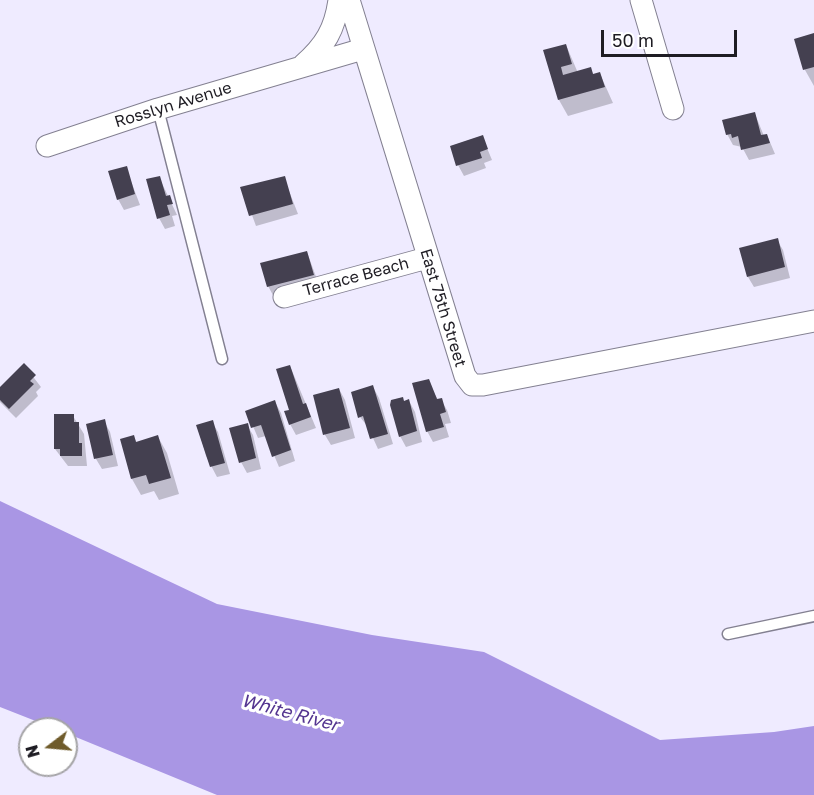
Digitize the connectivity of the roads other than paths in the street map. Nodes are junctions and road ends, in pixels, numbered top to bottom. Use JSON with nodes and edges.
{"nodes":[{"id":1,"x":339,"y":0,"type":"edge"},
{"id":2,"x":349,"y":0,"type":"edge"},
{"id":3,"x":641,"y":0,"type":"edge"},
{"id":4,"x":363,"y":49,"type":"junction"},
{"id":5,"x":300,"y":68,"type":"junction"},
{"id":6,"x":158,"y":109,"type":"junction"},
{"id":7,"x":673,"y":109,"type":"dead end"},
{"id":8,"x":47,"y":146,"type":"dead end"},
{"id":9,"x":427,"y":258,"type":"junction"},
{"id":10,"x":284,"y":297,"type":"dead end"},
{"id":11,"x":814,"y":321,"type":"edge"},
{"id":12,"x":222,"y":359,"type":"dead end"},
{"id":13,"x":814,"y":616,"type":"edge"},
{"id":14,"x":728,"y":634,"type":"dead end"}],
"edges":[{"from":1,"to":5,"type":"street","name":"Rosslyn Avenue"},
{"from":2,"to":4,"type":"street","name":"East 75th Street"},
{"from":3,"to":7,"type":"street"},
{"from":4,"to":5,"type":"street","name":"Rosslyn Avenue"},
{"from":4,"to":9,"type":"street","name":"East 75th Street"},
{"from":5,"to":6,"type":"street","name":"Rosslyn Avenue"},
{"from":6,"to":8,"type":"street","name":"Rosslyn Avenue"},
{"from":6,"to":12,"type":"lane"},
{"from":9,"to":10,"type":"street","name":"Terrace Beach"},
{"from":9,"to":11,"type":"street","name":"East 75th Street"},
{"from":13,"to":14,"type":"lane"}]}
